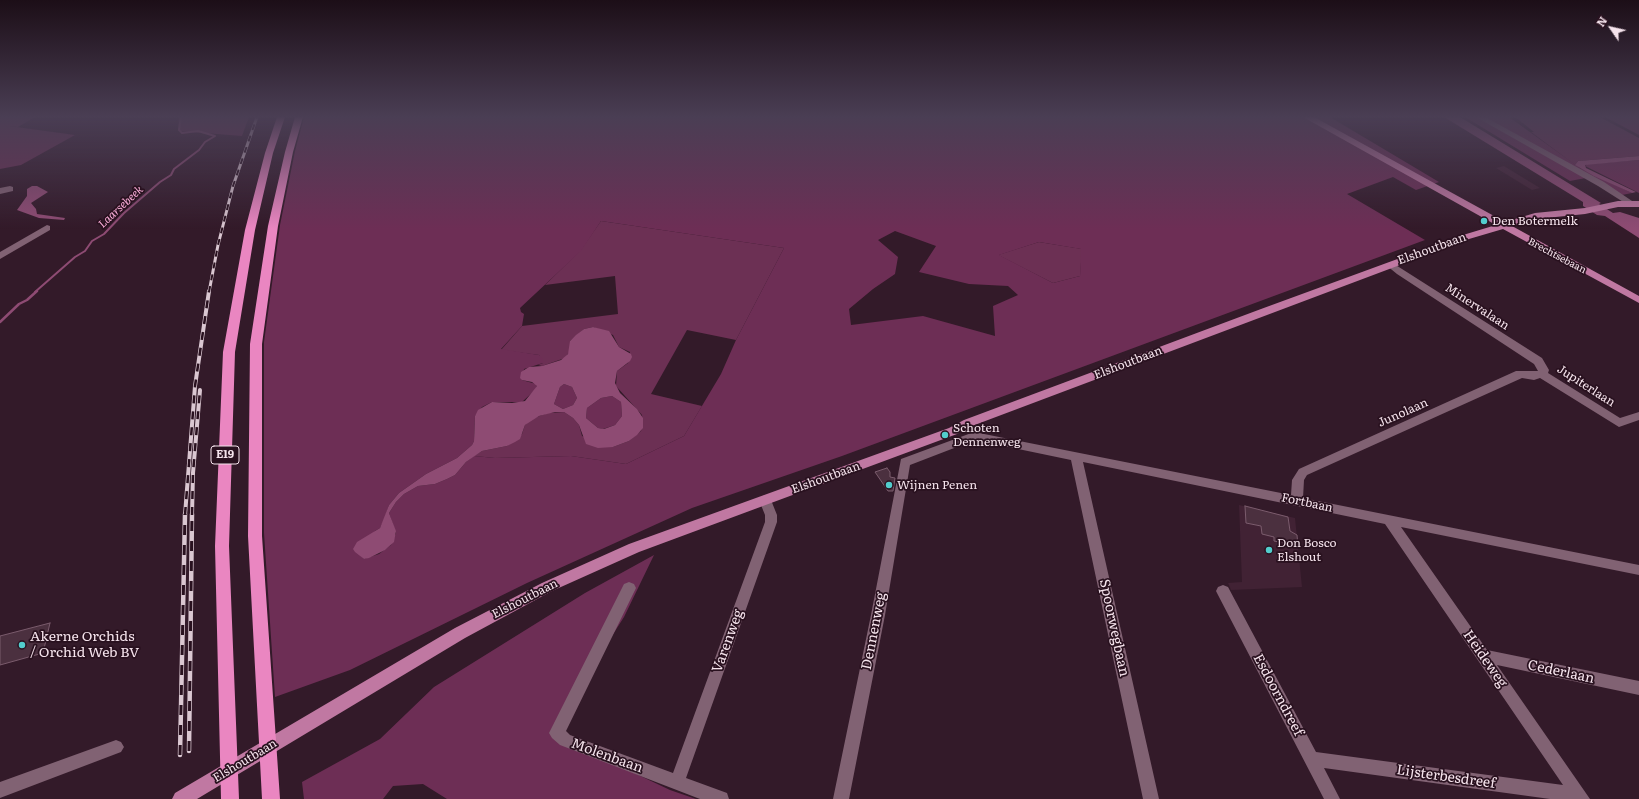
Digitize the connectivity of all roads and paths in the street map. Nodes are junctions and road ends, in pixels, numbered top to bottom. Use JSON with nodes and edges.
{"nodes":[{"id":1,"x":269,"y":154,"type":"edge"},
{"id":2,"x":289,"y":154,"type":"edge"},
{"id":3,"x":1373,"y":154,"type":"edge"},
{"id":4,"x":1546,"y":154,"type":"edge"},
{"id":5,"x":10,"y":189,"type":"dead end"},
{"id":6,"x":0,"y":191,"type":"edge"},
{"id":7,"x":1635,"y":203,"type":"edge"},
{"id":8,"x":1502,"y":225,"type":"junction"},
{"id":9,"x":47,"y":228,"type":"dead end"},
{"id":10,"x":0,"y":256,"type":"edge"},
{"id":11,"x":1390,"y":265,"type":"junction"},
{"id":12,"x":1639,"y":300,"type":"edge"},
{"id":13,"x":1542,"y":374,"type":"junction"},
{"id":14,"x":1639,"y":416,"type":"edge"},
{"id":15,"x":902,"y":456,"type":"junction"},
{"id":16,"x":1076,"y":456,"type":"junction"},
{"id":17,"x":765,"y":500,"type":"junction"},
{"id":18,"x":1297,"y":501,"type":"junction"},
{"id":19,"x":1389,"y":520,"type":"junction"},
{"id":20,"x":1639,"y":570,"type":"edge"},
{"id":21,"x":629,"y":588,"type":"dead end"},
{"id":22,"x":1223,"y":591,"type":"dead end"},
{"id":23,"x":1482,"y":655,"type":"junction"},
{"id":24,"x":1639,"y":688,"type":"edge"},
{"id":25,"x":116,"y":747,"type":"dead end"},
{"id":26,"x":1312,"y":759,"type":"junction"},
{"id":27,"x":677,"y":782,"type":"junction"},
{"id":28,"x":0,"y":790,"type":"edge"},
{"id":29,"x":1580,"y":797,"type":"edge"},
{"id":30,"x":181,"y":799,"type":"edge"},
{"id":31,"x":230,"y":799,"type":"edge"},
{"id":32,"x":270,"y":799,"type":"edge"},
{"id":33,"x":721,"y":799,"type":"edge"},
{"id":34,"x":841,"y":799,"type":"edge"},
{"id":35,"x":1152,"y":799,"type":"edge"},
{"id":36,"x":1332,"y":799,"type":"edge"}],
"edges":[{"from":1,"to":31,"type":"highway","number":"E19"},
{"from":2,"to":32,"type":"highway","number":"E19"},
{"from":3,"to":8,"type":"main road","name":"Brechtsebaan"},
{"from":4,"to":7,"type":"street"},
{"from":5,"to":6,"type":"street"},
{"from":7,"to":8,"type":"main road","name":"Elshoutbaan"},
{"from":8,"to":11,"type":"main road","name":"Elshoutbaan"},
{"from":8,"to":12,"type":"main road","name":"Brechtsebaan"},
{"from":9,"to":10,"type":"street"},
{"from":11,"to":13,"type":"street","name":"Minervalaan"},
{"from":11,"to":15,"type":"main road","name":"Elshoutbaan"},
{"from":13,"to":14,"type":"street","name":"Jupiterlaan"},
{"from":13,"to":18,"type":"street","name":"Junolaan"},
{"from":15,"to":16,"type":"street","name":"Fortbaan"},
{"from":15,"to":17,"type":"main road","name":"Elshoutbaan"},
{"from":15,"to":34,"type":"street","name":"Dennenweg"},
{"from":16,"to":18,"type":"street","name":"Fortbaan"},
{"from":16,"to":35,"type":"street","name":"Spoorwegbaan"},
{"from":17,"to":27,"type":"street","name":"Varenweg"},
{"from":17,"to":30,"type":"main road","name":"Elshoutbaan"},
{"from":18,"to":19,"type":"street","name":"Fortbaan"},
{"from":19,"to":20,"type":"street","name":"Fortbaan"},
{"from":19,"to":23,"type":"street","name":"Heideweg"},
{"from":21,"to":27,"type":"street","name":"Molenbaan"},
{"from":22,"to":26,"type":"street","name":"Esdoorndreef"},
{"from":23,"to":24,"type":"street","name":"Cederlaan"},
{"from":23,"to":29,"type":"street","name":"Heideweg"},
{"from":25,"to":28,"type":"street"},
{"from":26,"to":29,"type":"street","name":"Lijsterbesdreef"},
{"from":26,"to":36,"type":"street","name":"Esdoorndreef"},
{"from":27,"to":33,"type":"street","name":"Molenbaan"}]}
